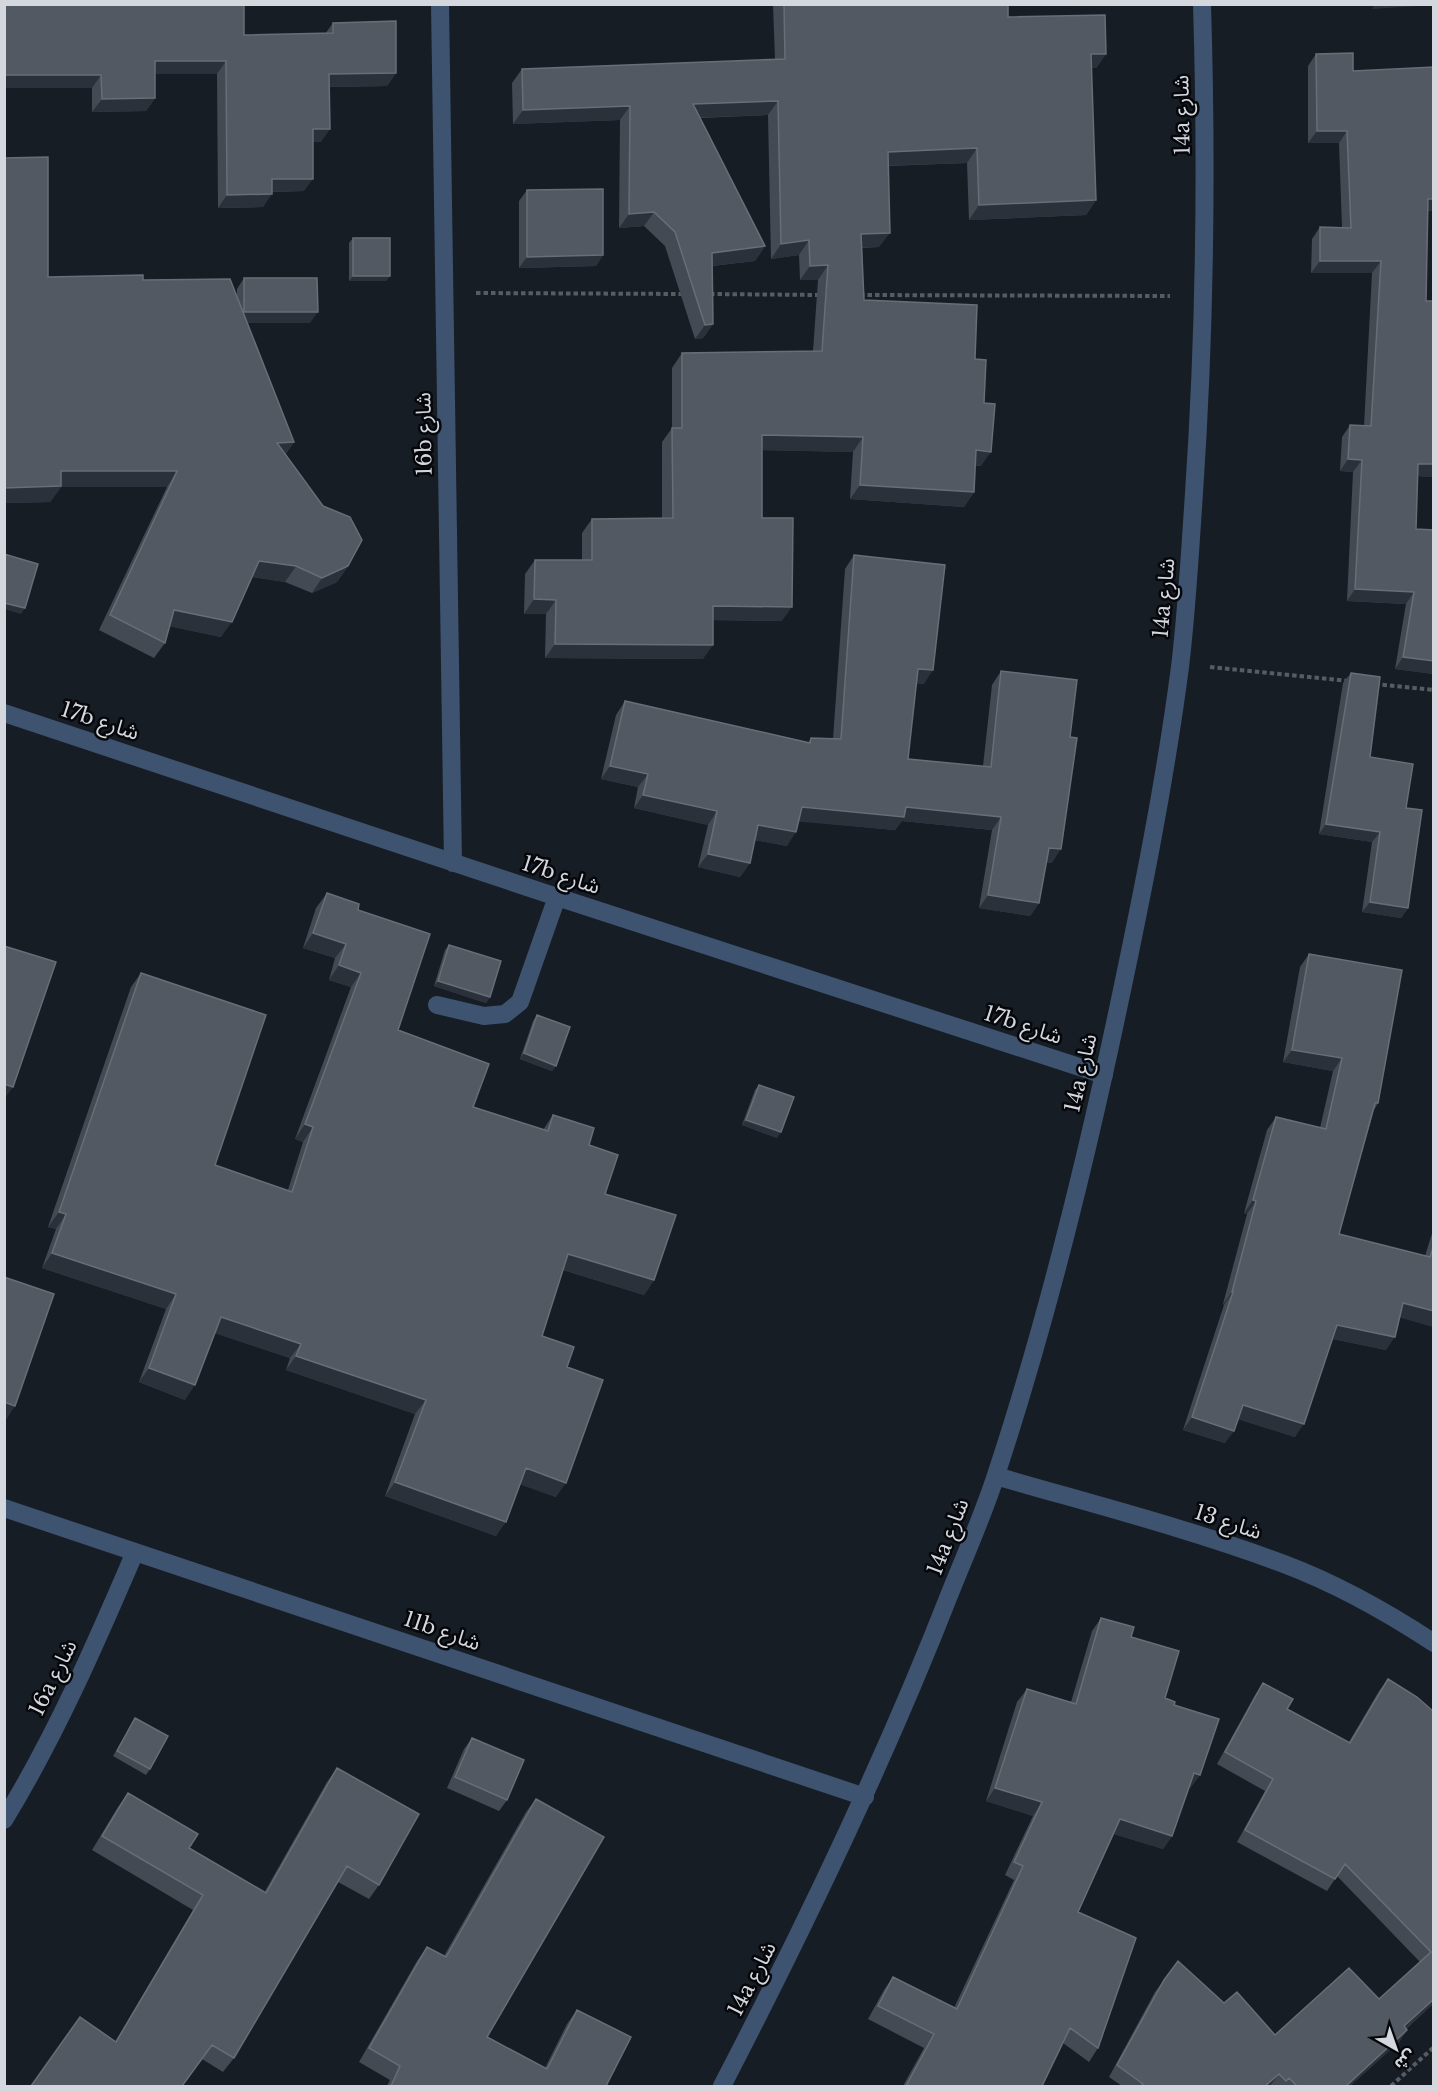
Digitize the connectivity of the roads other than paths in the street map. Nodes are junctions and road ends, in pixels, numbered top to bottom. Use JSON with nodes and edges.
{"nodes":[{"id":1,"x":440,"y":4,"type":"edge"},
{"id":2,"x":1202,"y":4,"type":"edge"},
{"id":3,"x":4,"y":713,"type":"edge"},
{"id":4,"x":453,"y":863,"type":"junction"},
{"id":5,"x":557,"y":897,"type":"junction"},
{"id":6,"x":437,"y":1005,"type":"dead end"},
{"id":7,"x":1104,"y":1075,"type":"junction"},
{"id":8,"x":996,"y":1476,"type":"junction"},
{"id":9,"x":4,"y":1508,"type":"edge"},
{"id":10,"x":135,"y":1552,"type":"junction"},
{"id":11,"x":1434,"y":1643,"type":"edge"},
{"id":12,"x":865,"y":1797,"type":"junction"},
{"id":13,"x":4,"y":1820,"type":"edge"},
{"id":14,"x":722,"y":2086,"type":"edge"}],
"edges":[{"from":1,"to":4,"type":"street","name":"16b شارع"},
{"from":2,"to":7,"type":"street","name":"14a شارع"},
{"from":3,"to":4,"type":"street","name":"17b شارع"},
{"from":4,"to":5,"type":"street","name":"17b شارع"},
{"from":5,"to":6,"type":"street"},
{"from":5,"to":7,"type":"street","name":"17b شارع"},
{"from":7,"to":8,"type":"street","name":"14a شارع"},
{"from":8,"to":11,"type":"street","name":"شارع 13"},
{"from":8,"to":12,"type":"street","name":"14a شارع"},
{"from":9,"to":10,"type":"street","name":"11b شارع"},
{"from":10,"to":12,"type":"street","name":"11b شارع"},
{"from":10,"to":13,"type":"street","name":"16a شارع"},
{"from":12,"to":14,"type":"street","name":"14a شارع"}]}
